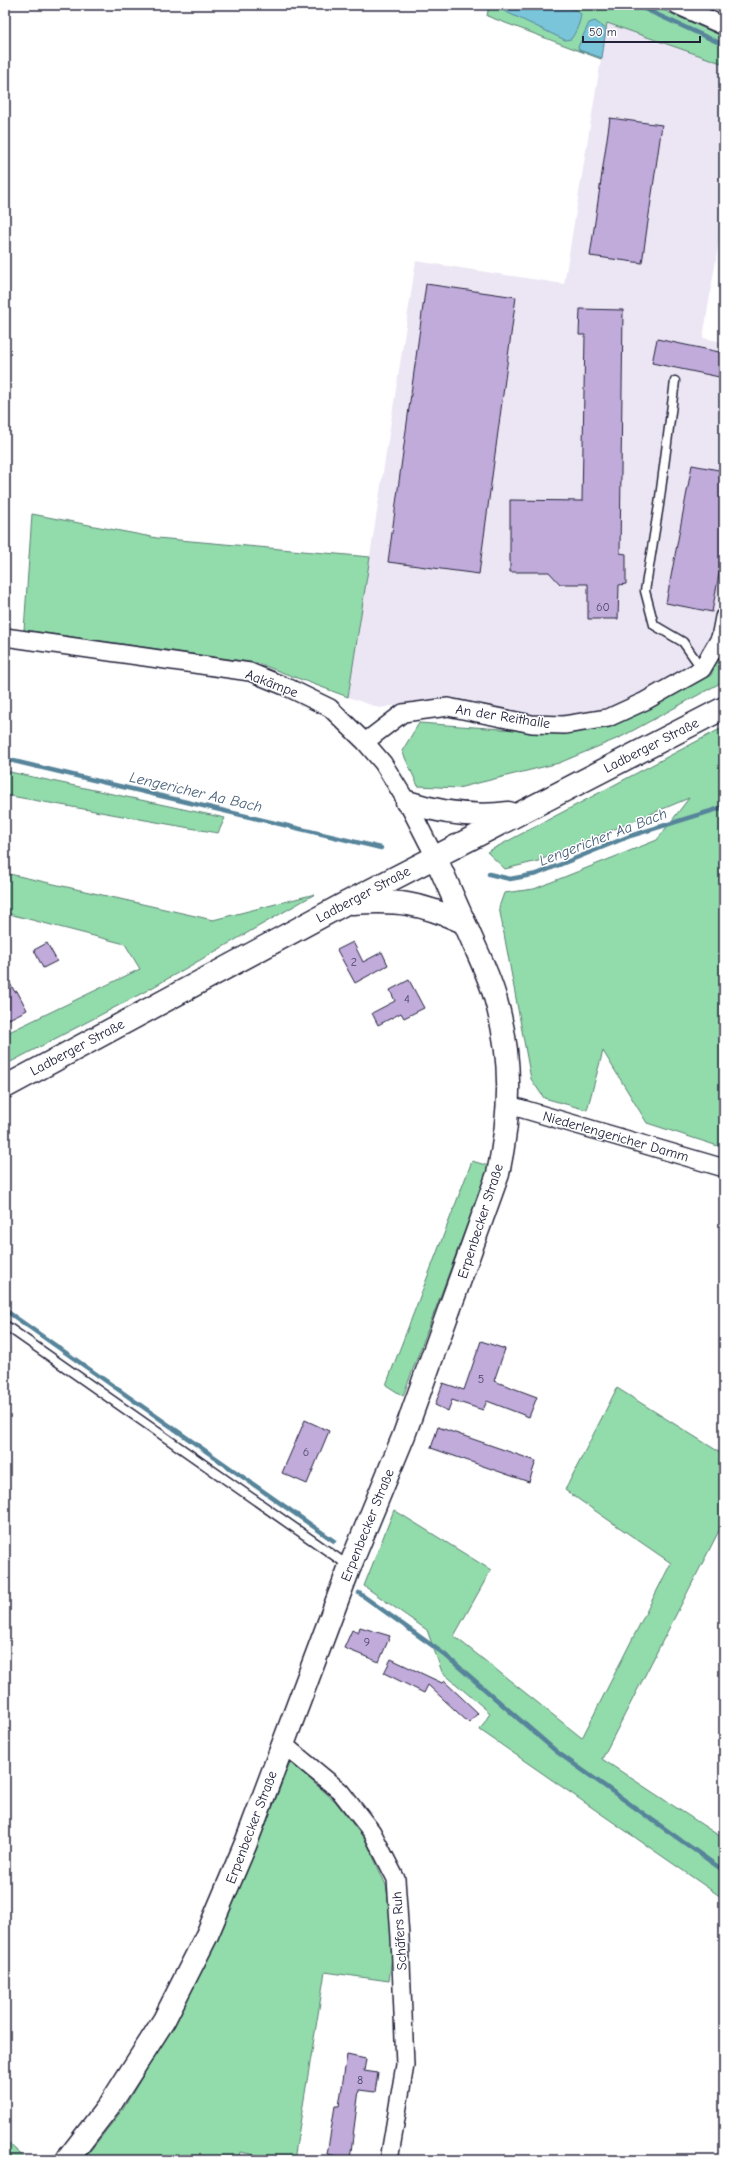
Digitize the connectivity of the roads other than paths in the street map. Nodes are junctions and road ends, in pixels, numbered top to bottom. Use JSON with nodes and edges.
{"nodes":[{"id":1,"x":677,"y":5,"type":"edge"},
{"id":2,"x":724,"y":26,"type":"edge"},
{"id":3,"x":675,"y":381,"type":"dead end"},
{"id":4,"x":724,"y":618,"type":"edge"},
{"id":5,"x":5,"y":637,"type":"edge"},
{"id":6,"x":702,"y":669,"type":"junction"},
{"id":7,"x":724,"y":708,"type":"edge"},
{"id":8,"x":365,"y":742,"type":"junction"},
{"id":9,"x":407,"y":802,"type":"junction"},
{"id":10,"x":522,"y":811,"type":"junction"},
{"id":11,"x":435,"y":857,"type":"junction"},
{"id":12,"x":346,"y":903,"type":"junction"},
{"id":13,"x":464,"y":922,"type":"junction"},
{"id":14,"x":5,"y":1087,"type":"edge"},
{"id":15,"x":509,"y":1105,"type":"junction"},
{"id":16,"x":724,"y":1168,"type":"edge"},
{"id":17,"x":5,"y":1325,"type":"edge"},
{"id":18,"x":350,"y":1566,"type":"junction"},
{"id":19,"x":283,"y":1744,"type":"junction"},
{"id":20,"x":67,"y":2160,"type":"edge"},
{"id":21,"x":389,"y":2160,"type":"edge"}],
"edges":[{"from":1,"to":2,"type":"street"},
{"from":3,"to":6,"type":"lane"},
{"from":4,"to":6,"type":"street"},
{"from":5,"to":8,"type":"street","name":"Aakämpe"},
{"from":6,"to":8,"type":"street","name":"An der Reithalle"},
{"from":7,"to":10,"type":"main road","name":"Ladberger Straße"},
{"from":8,"to":9,"type":"street","name":"Aakämpe"},
{"from":9,"to":10,"type":"main road"},
{"from":9,"to":11,"type":"street","name":"Aakämpe"},
{"from":10,"to":11,"type":"main road","name":"Ladberger Straße"},
{"from":11,"to":12,"type":"main road","name":"Ladberger Straße"},
{"from":11,"to":13,"type":"main road","name":"Erpenbecker Straße"},
{"from":12,"to":13,"type":"main road"},
{"from":12,"to":14,"type":"main road","name":"Ladberger Straße"},
{"from":13,"to":15,"type":"main road","name":"Erpenbecker Straße"},
{"from":15,"to":16,"type":"street","name":"Niederlengericher Damm"},
{"from":15,"to":18,"type":"main road","name":"Erpenbecker Straße"},
{"from":17,"to":18,"type":"lane"},
{"from":18,"to":19,"type":"main road","name":"Erpenbecker Straße"},
{"from":19,"to":20,"type":"main road","name":"Erpenbecker Straße"},
{"from":19,"to":21,"type":"street","name":"Schäfers Ruh"}]}
